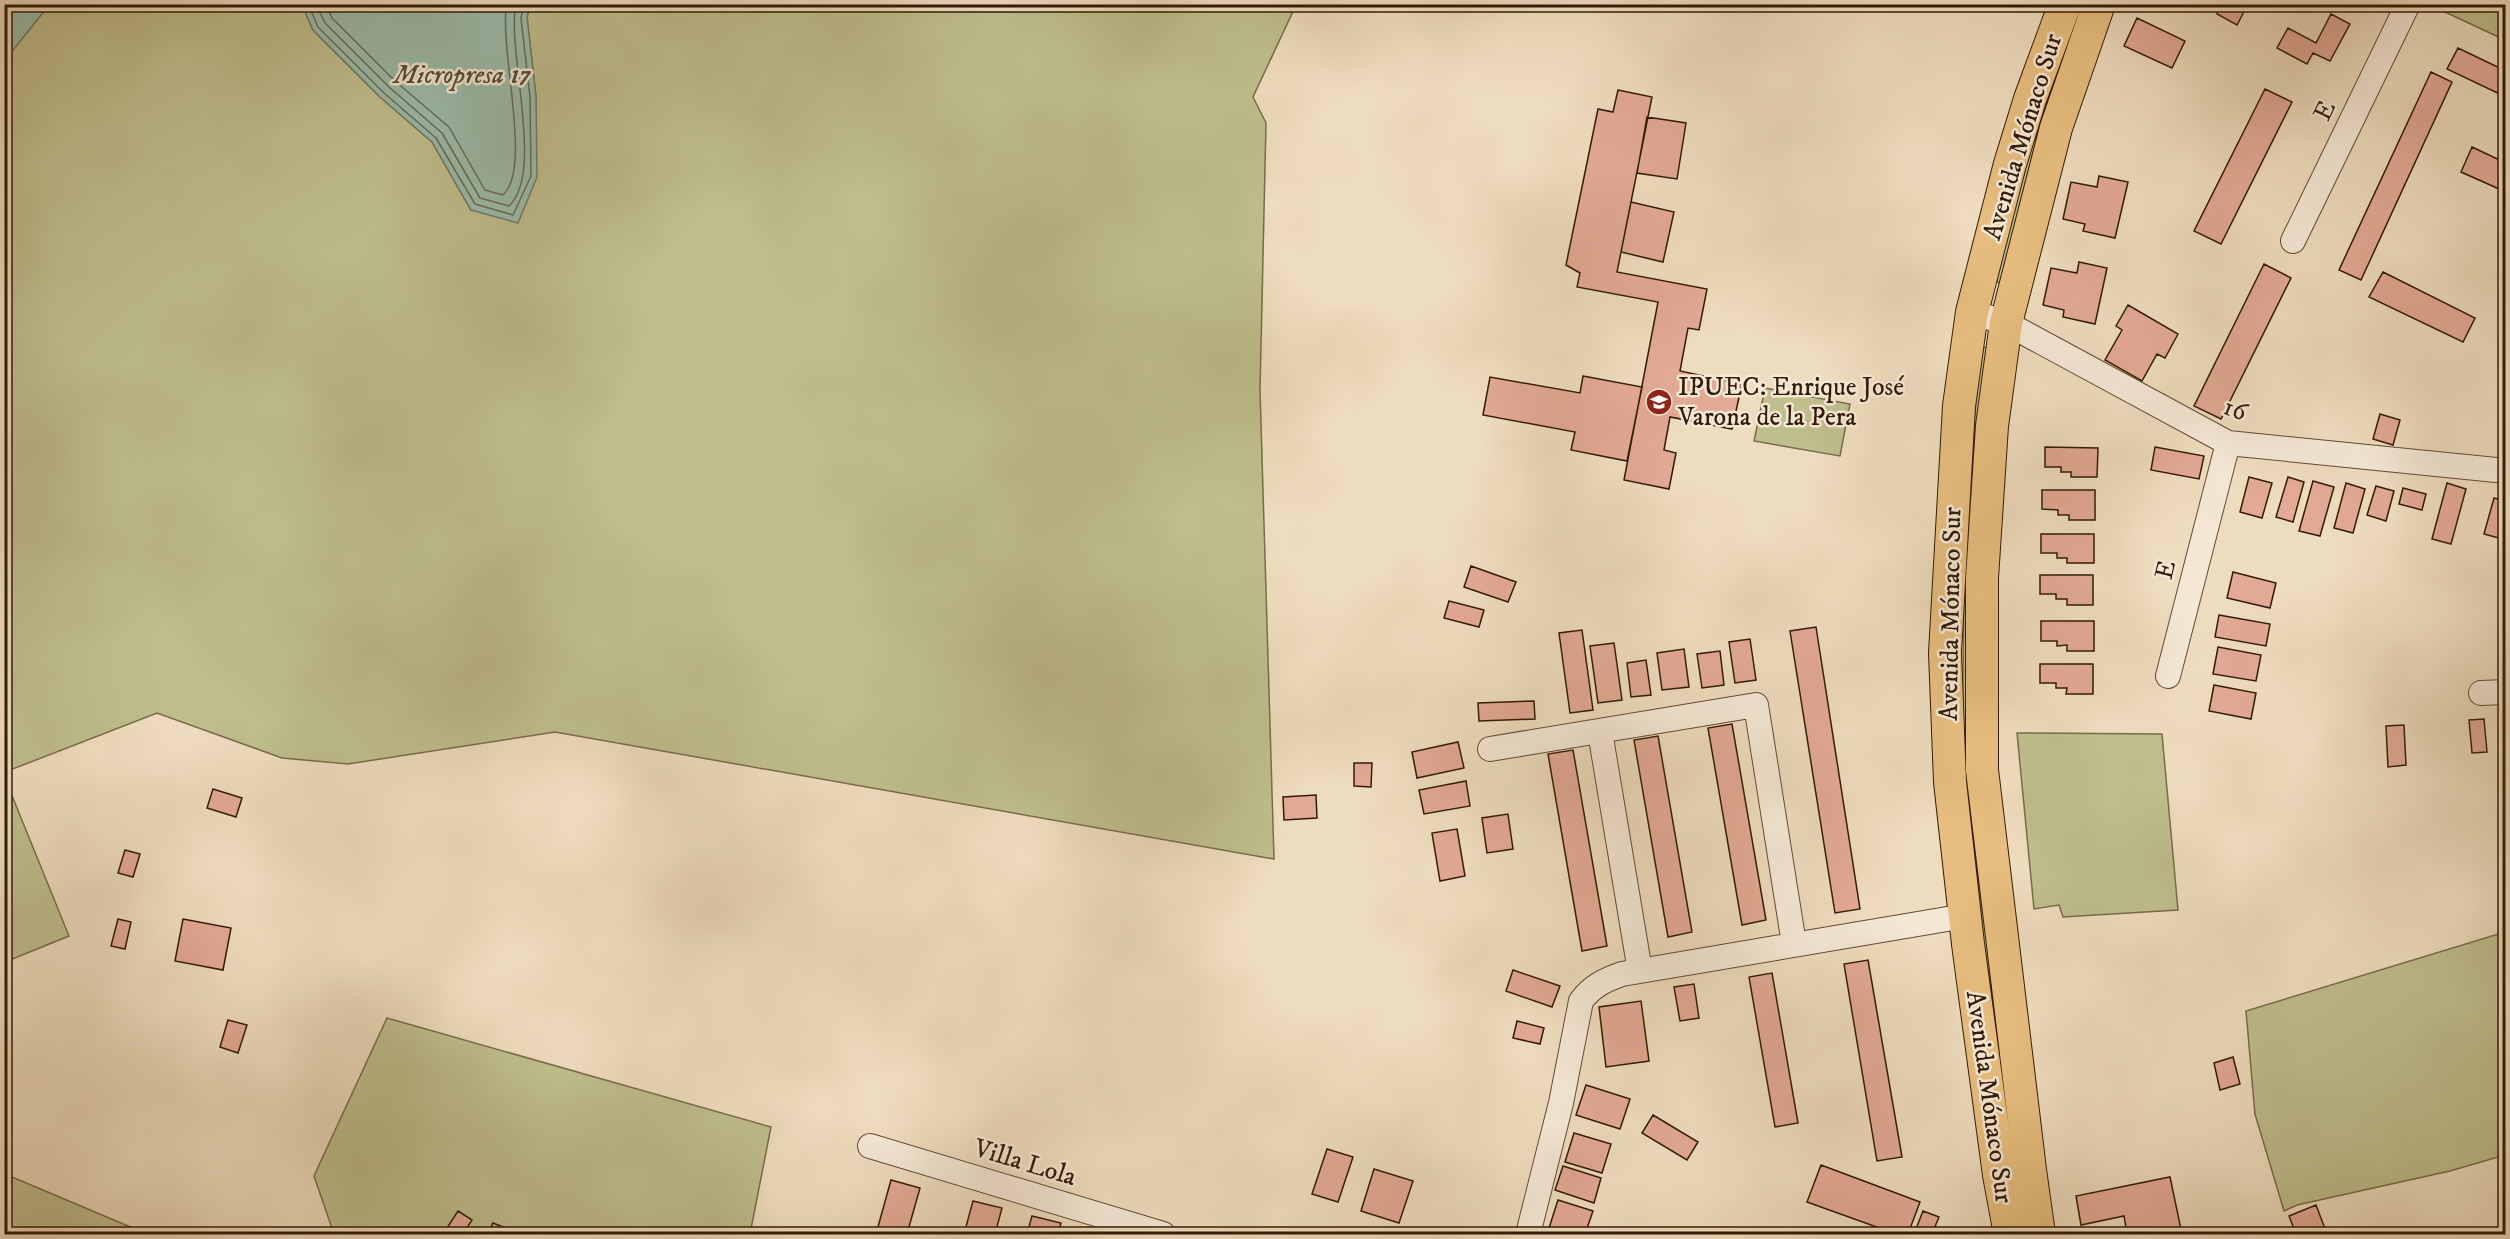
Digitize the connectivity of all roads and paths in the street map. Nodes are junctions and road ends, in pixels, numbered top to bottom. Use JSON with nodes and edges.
{"nodes":[{"id":1,"x":2065,"y":4,"type":"edge"},
{"id":2,"x":2099,"y":4,"type":"edge"},
{"id":3,"x":2408,"y":4,"type":"edge"},
{"id":4,"x":2293,"y":241,"type":"dead end"},
{"id":5,"x":1972,"y":312,"type":"junction"},
{"id":6,"x":2006,"y":323,"type":"junction"},
{"id":7,"x":2228,"y":443,"type":"junction"},
{"id":8,"x":2505,"y":471,"type":"edge"},
{"id":9,"x":2168,"y":676,"type":"dead end"},
{"id":10,"x":2505,"y":692,"type":"edge"},
{"id":11,"x":2481,"y":693,"type":"dead end"},
{"id":12,"x":1600,"y":732,"type":"junction"},
{"id":13,"x":1490,"y":749,"type":"dead end"},
{"id":14,"x":1965,"y":916,"type":"junction"},
{"id":15,"x":1794,"y":944,"type":"junction"},
{"id":16,"x":1640,"y":971,"type":"junction"},
{"id":17,"x":870,"y":1146,"type":"dead end"},
{"id":18,"x":2030,"y":1170,"type":"junction"},
{"id":19,"x":1998,"y":1175,"type":"junction"},
{"id":20,"x":1163,"y":1234,"type":"edge"},
{"id":21,"x":1528,"y":1234,"type":"edge"},
{"id":22,"x":2010,"y":1234,"type":"edge"},
{"id":23,"x":2039,"y":1234,"type":"edge"}],
"edges":[{"from":1,"to":5,"type":"main road","name":"Avenida Mónaco Sur"},
{"from":2,"to":6,"type":"main road","name":"Avenida Mónaco Sur"},
{"from":3,"to":4,"type":"street","name":"E"},
{"from":5,"to":6,"type":"street","name":"16"},
{"from":5,"to":14,"type":"main road","name":"Avenida Mónaco Sur"},
{"from":6,"to":7,"type":"street","name":"16"},
{"from":6,"to":18,"type":"main road","name":"Avenida Mónaco Sur"},
{"from":7,"to":8,"type":"street","name":"16"},
{"from":7,"to":9,"type":"street","name":"E"},
{"from":10,"to":11,"type":"street"},
{"from":12,"to":13,"type":"street"},
{"from":12,"to":15,"type":"street"},
{"from":12,"to":16,"type":"street"},
{"from":14,"to":15,"type":"street"},
{"from":14,"to":19,"type":"main road","name":"Avenida Mónaco Sur"},
{"from":15,"to":16,"type":"street"},
{"from":16,"to":21,"type":"street"},
{"from":17,"to":20,"type":"street","name":"Villa Lola"},
{"from":18,"to":19,"type":"main road"},
{"from":18,"to":23,"type":"main road","name":"Avenida Mónaco Sur"},
{"from":19,"to":22,"type":"main road","name":"Avenida Mónaco Sur"}]}
